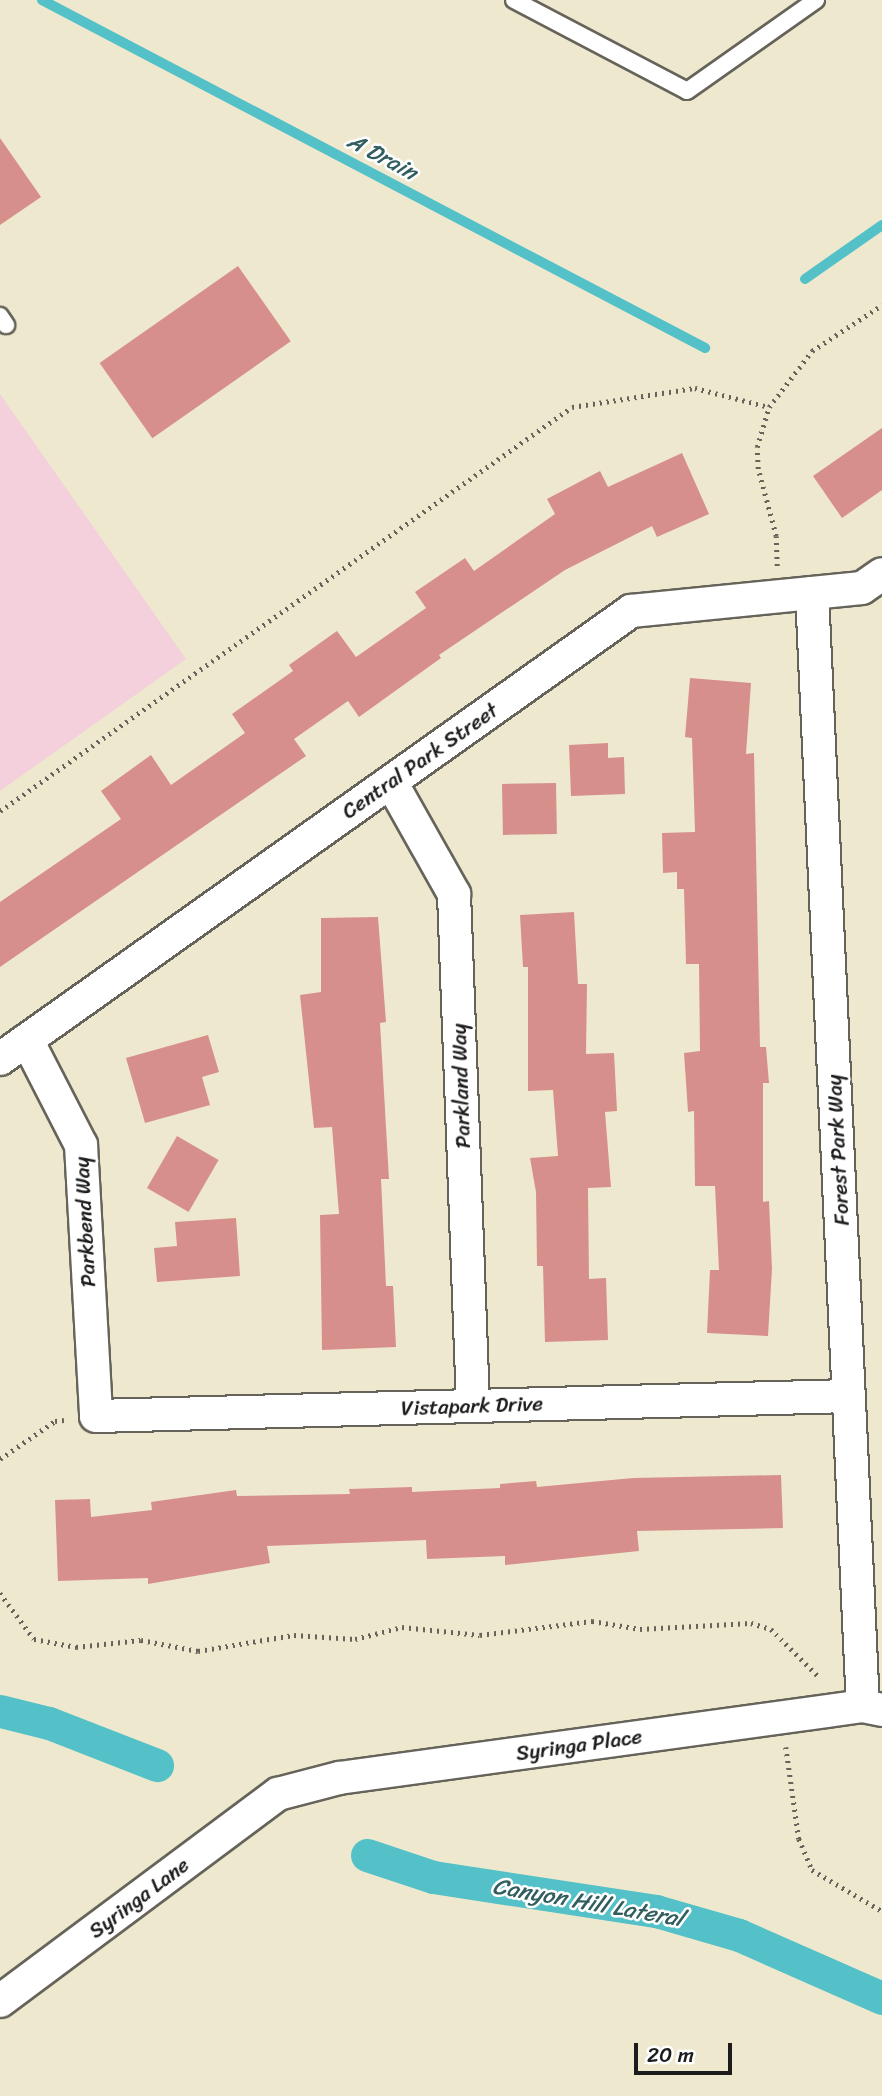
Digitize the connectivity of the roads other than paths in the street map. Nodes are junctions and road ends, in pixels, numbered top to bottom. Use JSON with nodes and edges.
{"nodes":[{"id":1,"x":514,"y":0,"type":"edge"},
{"id":2,"x":816,"y":0,"type":"edge"},
{"id":3,"x":882,"y":574,"type":"edge"},
{"id":4,"x":813,"y":593,"type":"junction"},
{"id":5,"x":391,"y":782,"type":"junction"},
{"id":6,"x":27,"y":1040,"type":"junction"},
{"id":7,"x":0,"y":1059,"type":"edge"},
{"id":8,"x":849,"y":1396,"type":"junction"},
{"id":9,"x":473,"y":1406,"type":"junction"},
{"id":10,"x":96,"y":1416,"type":"joint"},
{"id":11,"x":873,"y":1708,"type":"edge"},
{"id":12,"x":278,"y":1794,"type":"joint"},
{"id":13,"x":0,"y":2001,"type":"edge"}],
"edges":[{"from":1,"to":2,"type":"lane"},
{"from":3,"to":4,"type":"street","name":"Central Park Street"},
{"from":4,"to":5,"type":"street","name":"Central Park Street"},
{"from":4,"to":8,"type":"street","name":"Forest Park Way"},
{"from":5,"to":6,"type":"street","name":"Central Park Street"},
{"from":5,"to":9,"type":"street","name":"Parkland Way"},
{"from":6,"to":7,"type":"street","name":"Central Park Street"},
{"from":6,"to":10,"type":"street","name":"Parkbend Way"},
{"from":8,"to":9,"type":"street","name":"Vistapark Drive"},
{"from":8,"to":11,"type":"street","name":"Forest Park Way"},
{"from":9,"to":10,"type":"street","name":"Vistapark Drive"},
{"from":11,"to":12,"type":"street","name":"Syringa Place"},
{"from":12,"to":13,"type":"street","name":"Syringa Lane"}]}
